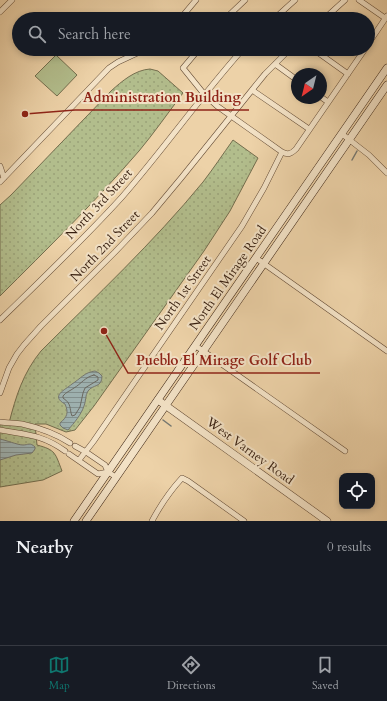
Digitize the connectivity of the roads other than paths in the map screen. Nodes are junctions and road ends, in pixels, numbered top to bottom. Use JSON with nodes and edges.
{"nodes":[{"id":1,"x":12,"y":0,"type":"edge"},
{"id":2,"x":196,"y":0,"type":"edge"},
{"id":3,"x":245,"y":0,"type":"edge"},
{"id":4,"x":295,"y":0,"type":"edge"},
{"id":5,"x":345,"y":0,"type":"edge"},
{"id":6,"x":359,"y":0,"type":"edge"},
{"id":7,"x":0,"y":12,"type":"edge"},
{"id":8,"x":186,"y":12,"type":"edge"},
{"id":9,"x":232,"y":12,"type":"edge"},
{"id":10,"x":282,"y":12,"type":"edge"},
{"id":11,"x":332,"y":12,"type":"edge"},
{"id":12,"x":386,"y":17,"type":"edge"},
{"id":13,"x":375,"y":34,"type":"edge"},
{"id":14,"x":131,"y":56,"type":"edge"},
{"id":15,"x":193,"y":56,"type":"edge"},
{"id":16,"x":237,"y":56,"type":"edge"},
{"id":17,"x":283,"y":56,"type":"edge"},
{"id":18,"x":323,"y":56,"type":"edge"},
{"id":19,"x":360,"y":56,"type":"edge"},
{"id":20,"x":275,"y":64,"type":"junction"},
{"id":21,"x":387,"y":68,"type":"edge"},
{"id":22,"x":348,"y":74,"type":"junction"},
{"id":23,"x":291,"y":76,"type":"edge"},
{"id":24,"x":387,"y":85,"type":"edge"},
{"id":25,"x":252,"y":90,"type":"junction"},
{"id":26,"x":204,"y":94,"type":"junction"},
{"id":27,"x":328,"y":102,"type":"joint"},
{"id":28,"x":231,"y":116,"type":"junction"},
{"id":29,"x":309,"y":129,"type":"junction"},
{"id":30,"x":342,"y":134,"type":"junction"},
{"id":31,"x":349,"y":140,"type":"junction"},
{"id":32,"x":282,"y":152,"type":"junction"},
{"id":33,"x":0,"y":166,"type":"edge"},
{"id":34,"x":387,"y":173,"type":"edge"},
{"id":35,"x":2,"y":180,"type":"edge"},
{"id":36,"x":256,"y":258,"type":"junction"},
{"id":37,"x":264,"y":263,"type":"junction"},
{"id":38,"x":0,"y":320,"type":"edge"},
{"id":39,"x":196,"y":346,"type":"junction"},
{"id":40,"x":203,"y":351,"type":"junction"},
{"id":41,"x":387,"y":351,"type":"edge"},
{"id":42,"x":0,"y":393,"type":"edge"},
{"id":43,"x":158,"y":400,"type":"junction"},
{"id":44,"x":166,"y":405,"type":"junction"},
{"id":45,"x":0,"y":422,"type":"edge"},
{"id":46,"x":0,"y":430,"type":"edge"},
{"id":47,"x":345,"y":451,"type":"dead end"},
{"id":48,"x":86,"y":452,"type":"junction"},
{"id":49,"x":79,"y":460,"type":"junction"},
{"id":50,"x":108,"y":472,"type":"junction"},
{"id":51,"x":116,"y":477,"type":"junction"},
{"id":52,"x":74,"y":521,"type":"edge"},
{"id":53,"x":86,"y":521,"type":"edge"},
{"id":54,"x":152,"y":521,"type":"edge"},
{"id":55,"x":244,"y":521,"type":"edge"},
{"id":56,"x":327,"y":521,"type":"edge"}],
"edges":[{"from":1,"to":7,"type":"street"},
{"from":2,"to":8,"type":"street"},
{"from":3,"to":9,"type":"street"},
{"from":4,"to":10,"type":"street"},
{"from":5,"to":11,"type":"street"},
{"from":6,"to":12,"type":"street"},
{"from":12,"to":13,"type":"street"},
{"from":14,"to":35,"type":"street"},
{"from":15,"to":26,"type":"street"},
{"from":16,"to":26,"type":"street","name":"North 3rd Street"},
{"from":17,"to":20,"type":"street","name":"North 2nd Street"},
{"from":18,"to":22,"type":"street"},
{"from":19,"to":22,"type":"street"},
{"from":20,"to":23,"type":"street"},
{"from":20,"to":25,"type":"street","name":"North 2nd Street"},
{"from":21,"to":30,"type":"main road","name":"North El Mirage Road"},
{"from":22,"to":27,"type":"street"},
{"from":24,"to":31,"type":"main road","name":"North El Mirage Road"},
{"from":25,"to":28,"type":"street","name":"North 2nd Street"},
{"from":25,"to":29,"type":"street"},
{"from":26,"to":28,"type":"street"},
{"from":26,"to":38,"type":"street","name":"North 3rd Street"},
{"from":27,"to":29,"type":"street"},
{"from":28,"to":32,"type":"street"},
{"from":28,"to":42,"type":"street","name":"North 2nd Street"},
{"from":29,"to":32,"type":"street"},
{"from":30,"to":31,"type":"street"},
{"from":30,"to":36,"type":"main road","name":"North El Mirage Road"},
{"from":31,"to":34,"type":"street"},
{"from":31,"to":37,"type":"main road","name":"North El Mirage Road"},
{"from":32,"to":48,"type":"street","name":"North 1st Street"},
{"from":33,"to":35,"type":"street"},
{"from":36,"to":37,"type":"street"},
{"from":36,"to":39,"type":"main road","name":"North El Mirage Road"},
{"from":37,"to":40,"type":"main road","name":"North El Mirage Road"},
{"from":37,"to":41,"type":"street"},
{"from":39,"to":40,"type":"street"},
{"from":39,"to":43,"type":"main road","name":"North El Mirage Road"},
{"from":40,"to":44,"type":"main road","name":"North El Mirage Road"},
{"from":40,"to":47,"type":"street"},
{"from":43,"to":44,"type":"main road","name":"West Varney Road"},
{"from":43,"to":50,"type":"main road","name":"North El Mirage Road"},
{"from":44,"to":51,"type":"main road","name":"North El Mirage Road"},
{"from":44,"to":56,"type":"main road","name":"West Varney Road"},
{"from":45,"to":48,"type":"street"},
{"from":46,"to":49,"type":"street"},
{"from":48,"to":49,"type":"street","name":"North 1st Street"},
{"from":48,"to":50,"type":"street"},
{"from":49,"to":50,"type":"street"},
{"from":50,"to":51,"type":"street"},
{"from":50,"to":52,"type":"main road","name":"North El Mirage Road"},
{"from":51,"to":53,"type":"main road","name":"North El Mirage Road"},
{"from":54,"to":55,"type":"street"}]}
